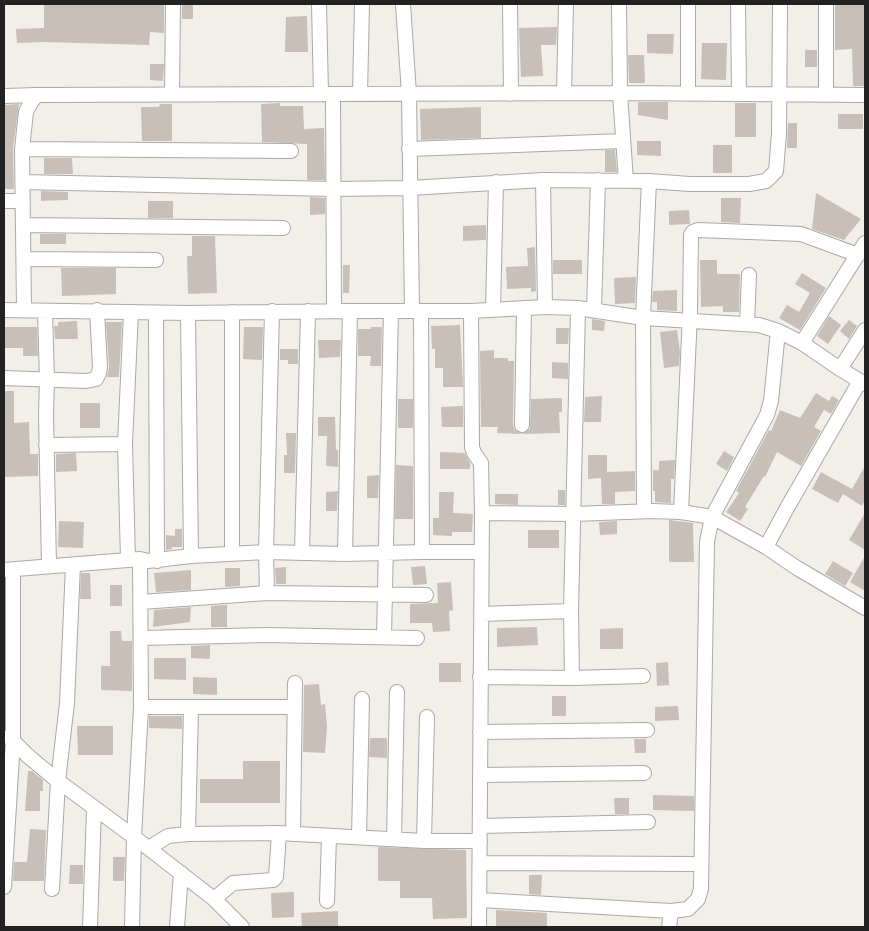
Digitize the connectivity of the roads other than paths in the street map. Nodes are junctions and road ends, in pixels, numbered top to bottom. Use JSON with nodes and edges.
{"nodes":[{"id":1,"x":173,"y":4,"type":"edge"},
{"id":2,"x":319,"y":4,"type":"edge"},
{"id":3,"x":362,"y":4,"type":"edge"},
{"id":4,"x":403,"y":4,"type":"edge"},
{"id":5,"x":510,"y":4,"type":"edge"},
{"id":6,"x":566,"y":4,"type":"edge"},
{"id":7,"x":619,"y":4,"type":"edge"},
{"id":8,"x":688,"y":4,"type":"edge"},
{"id":9,"x":738,"y":4,"type":"edge"},
{"id":10,"x":780,"y":4,"type":"edge"},
{"id":11,"x":826,"y":4,"type":"edge"},
{"id":12,"x":564,"y":93,"type":"junction"},
{"id":13,"x":620,"y":93,"type":"junction"},
{"id":14,"x":172,"y":94,"type":"junction"},
{"id":15,"x":327,"y":94,"type":"junction"},
{"id":16,"x":360,"y":94,"type":"junction"},
{"id":17,"x":408,"y":94,"type":"junction"},
{"id":18,"x":511,"y":94,"type":"junction"},
{"id":19,"x":688,"y":94,"type":"junction"},
{"id":20,"x":739,"y":94,"type":"junction"},
{"id":21,"x":779,"y":94,"type":"junction"},
{"id":22,"x":37,"y":95,"type":"junction"},
{"id":23,"x":826,"y":95,"type":"junction"},
{"id":24,"x":865,"y":95,"type":"edge"},
{"id":25,"x":4,"y":96,"type":"edge"},
{"id":26,"x":623,"y":141,"type":"junction"},
{"id":27,"x":22,"y":149,"type":"junction"},
{"id":28,"x":409,"y":149,"type":"junction"},
{"id":29,"x":291,"y":150,"type":"dead end"},
{"id":30,"x":543,"y":180,"type":"junction"},
{"id":31,"x":598,"y":180,"type":"junction"},
{"id":32,"x":626,"y":181,"type":"junction"},
{"id":33,"x":648,"y":181,"type":"junction"},
{"id":34,"x":23,"y":182,"type":"junction"},
{"id":35,"x":496,"y":182,"type":"junction"},
{"id":36,"x":410,"y":188,"type":"junction"},
{"id":37,"x":333,"y":189,"type":"junction"},
{"id":38,"x":23,"y":201,"type":"junction"},
{"id":39,"x":4,"y":202,"type":"edge"},
{"id":40,"x":24,"y":226,"type":"junction"},
{"id":41,"x":283,"y":228,"type":"dead end"},
{"id":42,"x":862,"y":249,"type":"edge"},
{"id":43,"x":24,"y":259,"type":"junction"},
{"id":44,"x":156,"y":260,"type":"dead end"},
{"id":45,"x":749,"y":275,"type":"dead end"},
{"id":46,"x":545,"y":307,"type":"junction"},
{"id":47,"x":524,"y":308,"type":"junction"},
{"id":48,"x":578,"y":308,"type":"junction"},
{"id":49,"x":594,"y":309,"type":"junction"},
{"id":50,"x":4,"y":310,"type":"edge"},
{"id":51,"x":24,"y":310,"type":"junction"},
{"id":52,"x":98,"y":310,"type":"junction"},
{"id":53,"x":493,"y":310,"type":"junction"},
{"id":54,"x":45,"y":311,"type":"junction"},
{"id":55,"x":308,"y":311,"type":"junction"},
{"id":56,"x":334,"y":311,"type":"junction"},
{"id":57,"x":350,"y":311,"type":"junction"},
{"id":58,"x":391,"y":311,"type":"junction"},
{"id":59,"x":417,"y":311,"type":"junction"},
{"id":60,"x":131,"y":312,"type":"junction"},
{"id":61,"x":156,"y":312,"type":"junction"},
{"id":62,"x":232,"y":312,"type":"junction"},
{"id":63,"x":272,"y":312,"type":"junction"},
{"id":64,"x":471,"y":312,"type":"junction"},
{"id":65,"x":188,"y":313,"type":"junction"},
{"id":66,"x":643,"y":318,"type":"junction"},
{"id":67,"x":689,"y":321,"type":"junction"},
{"id":68,"x":747,"y":324,"type":"junction"},
{"id":69,"x":865,"y":330,"type":"edge"},
{"id":70,"x":778,"y":331,"type":"junction"},
{"id":71,"x":802,"y":343,"type":"junction"},
{"id":72,"x":840,"y":369,"type":"junction"},
{"id":73,"x":4,"y":378,"type":"edge"},
{"id":74,"x":47,"y":380,"type":"junction"},
{"id":75,"x":863,"y":382,"type":"edge"},
{"id":76,"x":522,"y":425,"type":"dead end"},
{"id":77,"x":125,"y":444,"type":"junction"},
{"id":78,"x":46,"y":445,"type":"junction"},
{"id":79,"x":644,"y":511,"type":"junction"},
{"id":80,"x":681,"y":512,"type":"junction"},
{"id":81,"x":482,"y":513,"type":"junction"},
{"id":82,"x":574,"y":514,"type":"junction"},
{"id":83,"x":712,"y":517,"type":"junction"},
{"id":84,"x":766,"y":547,"type":"junction"},
{"id":85,"x":266,"y":552,"type":"junction"},
{"id":86,"x":302,"y":552,"type":"junction"},
{"id":87,"x":422,"y":552,"type":"junction"},
{"id":88,"x":481,"y":552,"type":"junction"},
{"id":89,"x":386,"y":553,"type":"junction"},
{"id":90,"x":232,"y":554,"type":"junction"},
{"id":91,"x":344,"y":554,"type":"junction"},
{"id":92,"x":191,"y":556,"type":"junction"},
{"id":93,"x":134,"y":560,"type":"junction"},
{"id":94,"x":157,"y":560,"type":"junction"},
{"id":95,"x":73,"y":565,"type":"junction"},
{"id":96,"x":48,"y":566,"type":"junction"},
{"id":97,"x":8,"y":570,"type":"edge"},
{"id":98,"x":266,"y":593,"type":"junction"},
{"id":99,"x":384,"y":595,"type":"junction"},
{"id":100,"x":426,"y":595,"type":"dead end"},
{"id":101,"x":141,"y":602,"type":"junction"},
{"id":102,"x":865,"y":608,"type":"edge"},
{"id":103,"x":571,"y":612,"type":"junction"},
{"id":104,"x":481,"y":614,"type":"junction"},
{"id":105,"x":384,"y":637,"type":"junction"},
{"id":106,"x":142,"y":638,"type":"junction"},
{"id":107,"x":417,"y":638,"type":"dead end"},
{"id":108,"x":643,"y":676,"type":"dead end"},
{"id":109,"x":480,"y":677,"type":"junction"},
{"id":110,"x":572,"y":678,"type":"junction"},
{"id":111,"x":295,"y":683,"type":"dead end"},
{"id":112,"x":397,"y":692,"type":"dead end"},
{"id":113,"x":362,"y":698,"type":"dead end"},
{"id":114,"x":295,"y":707,"type":"junction"},
{"id":115,"x":141,"y":708,"type":"junction"},
{"id":116,"x":191,"y":708,"type":"junction"},
{"id":117,"x":427,"y":716,"type":"dead end"},
{"id":118,"x":646,"y":730,"type":"dead end"},
{"id":119,"x":480,"y":732,"type":"junction"},
{"id":120,"x":8,"y":736,"type":"edge"},
{"id":121,"x":644,"y":773,"type":"dead end"},
{"id":122,"x":481,"y":775,"type":"junction"},
{"id":123,"x":58,"y":781,"type":"junction"},
{"id":124,"x":94,"y":808,"type":"junction"},
{"id":125,"x":648,"y":822,"type":"dead end"},
{"id":126,"x":481,"y":826,"type":"junction"},
{"id":127,"x":188,"y":834,"type":"junction"},
{"id":128,"x":286,"y":834,"type":"junction"},
{"id":129,"x":134,"y":836,"type":"junction"},
{"id":130,"x":329,"y":836,"type":"junction"},
{"id":131,"x":359,"y":837,"type":"junction"},
{"id":132,"x":394,"y":839,"type":"junction"},
{"id":133,"x":480,"y":840,"type":"junction"},
{"id":134,"x":424,"y":841,"type":"junction"},
{"id":135,"x":149,"y":848,"type":"junction"},
{"id":136,"x":5,"y":856,"type":"edge"},
{"id":137,"x":480,"y":863,"type":"junction"},
{"id":138,"x":701,"y":864,"type":"junction"},
{"id":139,"x":181,"y":873,"type":"junction"},
{"id":140,"x":4,"y":887,"type":"edge"},
{"id":141,"x":52,"y":889,"type":"dead end"},
{"id":142,"x":214,"y":899,"type":"junction"},
{"id":143,"x":480,"y":900,"type":"junction"},
{"id":144,"x":327,"y":901,"type":"dead end"},
{"id":145,"x":671,"y":911,"type":"junction"},
{"id":146,"x":90,"y":927,"type":"edge"},
{"id":147,"x":132,"y":927,"type":"edge"},
{"id":148,"x":177,"y":927,"type":"edge"},
{"id":149,"x":242,"y":927,"type":"edge"},
{"id":150,"x":479,"y":927,"type":"edge"},
{"id":151,"x":669,"y":927,"type":"edge"}],
"edges":[{"from":1,"to":14,"type":"street"},
{"from":2,"to":15,"type":"street"},
{"from":3,"to":16,"type":"street"},
{"from":4,"to":17,"type":"street"},
{"from":5,"to":18,"type":"street"},
{"from":6,"to":12,"type":"street"},
{"from":7,"to":13,"type":"street"},
{"from":8,"to":19,"type":"street"},
{"from":9,"to":20,"type":"street"},
{"from":10,"to":21,"type":"street"},
{"from":11,"to":23,"type":"street"},
{"from":12,"to":13,"type":"street"},
{"from":12,"to":18,"type":"street"},
{"from":13,"to":19,"type":"street"},
{"from":13,"to":26,"type":"street"},
{"from":14,"to":15,"type":"street"},
{"from":14,"to":22,"type":"street"},
{"from":15,"to":16,"type":"street"},
{"from":15,"to":37,"type":"street"},
{"from":16,"to":17,"type":"street"},
{"from":17,"to":18,"type":"street"},
{"from":17,"to":28,"type":"street"},
{"from":19,"to":20,"type":"street"},
{"from":20,"to":21,"type":"street"},
{"from":21,"to":23,"type":"street"},
{"from":21,"to":33,"type":"street"},
{"from":22,"to":25,"type":"street"},
{"from":22,"to":27,"type":"street"},
{"from":23,"to":24,"type":"street"},
{"from":26,"to":28,"type":"street"},
{"from":26,"to":32,"type":"street"},
{"from":27,"to":29,"type":"street"},
{"from":27,"to":34,"type":"street"},
{"from":28,"to":36,"type":"street"},
{"from":30,"to":31,"type":"street"},
{"from":30,"to":35,"type":"street"},
{"from":30,"to":46,"type":"street"},
{"from":31,"to":32,"type":"street"},
{"from":31,"to":49,"type":"street"},
{"from":32,"to":33,"type":"street"},
{"from":33,"to":66,"type":"street"},
{"from":34,"to":37,"type":"street"},
{"from":34,"to":38,"type":"street"},
{"from":35,"to":36,"type":"street"},
{"from":35,"to":53,"type":"street"},
{"from":36,"to":37,"type":"street"},
{"from":36,"to":59,"type":"street"},
{"from":37,"to":56,"type":"street"},
{"from":38,"to":39,"type":"street"},
{"from":38,"to":40,"type":"street"},
{"from":40,"to":41,"type":"street"},
{"from":40,"to":43,"type":"street"},
{"from":42,"to":67,"type":"street"},
{"from":42,"to":71,"type":"street"},
{"from":43,"to":44,"type":"street"},
{"from":43,"to":51,"type":"street"},
{"from":45,"to":68,"type":"street"},
{"from":46,"to":47,"type":"street"},
{"from":46,"to":48,"type":"street"},
{"from":47,"to":53,"type":"street"},
{"from":47,"to":76,"type":"street"},
{"from":48,"to":49,"type":"street"},
{"from":48,"to":82,"type":"street"},
{"from":49,"to":66,"type":"street"},
{"from":50,"to":51,"type":"street"},
{"from":51,"to":54,"type":"street"},
{"from":52,"to":54,"type":"street"},
{"from":52,"to":60,"type":"street"},
{"from":52,"to":74,"type":"street"},
{"from":53,"to":64,"type":"street"},
{"from":54,"to":74,"type":"street"},
{"from":55,"to":56,"type":"street"},
{"from":55,"to":63,"type":"street"},
{"from":55,"to":86,"type":"street"},
{"from":56,"to":57,"type":"street"},
{"from":57,"to":58,"type":"street"},
{"from":57,"to":91,"type":"street"},
{"from":58,"to":59,"type":"street"},
{"from":58,"to":89,"type":"street"},
{"from":59,"to":64,"type":"street"},
{"from":59,"to":87,"type":"street"},
{"from":60,"to":61,"type":"street"},
{"from":60,"to":77,"type":"street"},
{"from":61,"to":65,"type":"street"},
{"from":61,"to":94,"type":"street"},
{"from":62,"to":63,"type":"street"},
{"from":62,"to":65,"type":"street"},
{"from":62,"to":90,"type":"street"},
{"from":63,"to":85,"type":"street"},
{"from":64,"to":81,"type":"street"},
{"from":65,"to":92,"type":"street"},
{"from":66,"to":67,"type":"street"},
{"from":66,"to":79,"type":"street"},
{"from":67,"to":68,"type":"street"},
{"from":67,"to":80,"type":"street"},
{"from":68,"to":70,"type":"street"},
{"from":69,"to":72,"type":"street"},
{"from":70,"to":71,"type":"street"},
{"from":70,"to":83,"type":"street"},
{"from":71,"to":72,"type":"street"},
{"from":72,"to":75,"type":"street"},
{"from":73,"to":74,"type":"street"},
{"from":74,"to":78,"type":"street"},
{"from":75,"to":84,"type":"street"},
{"from":77,"to":78,"type":"street"},
{"from":77,"to":93,"type":"street"},
{"from":78,"to":96,"type":"street"},
{"from":79,"to":80,"type":"street"},
{"from":79,"to":82,"type":"street"},
{"from":80,"to":83,"type":"street"},
{"from":81,"to":82,"type":"street"},
{"from":81,"to":88,"type":"street"},
{"from":82,"to":103,"type":"street"},
{"from":83,"to":84,"type":"street"},
{"from":83,"to":138,"type":"street"},
{"from":84,"to":102,"type":"street"},
{"from":85,"to":86,"type":"street"},
{"from":85,"to":90,"type":"street"},
{"from":85,"to":98,"type":"street"},
{"from":86,"to":91,"type":"street"},
{"from":87,"to":88,"type":"street"},
{"from":87,"to":89,"type":"street"},
{"from":88,"to":104,"type":"street"},
{"from":89,"to":91,"type":"street"},
{"from":89,"to":99,"type":"street"},
{"from":90,"to":92,"type":"street"},
{"from":92,"to":94,"type":"street"},
{"from":93,"to":94,"type":"street"},
{"from":93,"to":95,"type":"street"},
{"from":93,"to":101,"type":"street"},
{"from":95,"to":96,"type":"street"},
{"from":95,"to":123,"type":"street"},
{"from":96,"to":97,"type":"street"},
{"from":97,"to":120,"type":"street"},
{"from":98,"to":99,"type":"street"},
{"from":98,"to":101,"type":"street"},
{"from":99,"to":100,"type":"street"},
{"from":99,"to":105,"type":"street"},
{"from":101,"to":106,"type":"street"},
{"from":103,"to":104,"type":"street"},
{"from":103,"to":110,"type":"street"},
{"from":104,"to":109,"type":"street"},
{"from":105,"to":106,"type":"street"},
{"from":105,"to":107,"type":"street"},
{"from":106,"to":115,"type":"street"},
{"from":108,"to":110,"type":"street"},
{"from":109,"to":110,"type":"street"},
{"from":109,"to":119,"type":"street"},
{"from":111,"to":114,"type":"street"},
{"from":112,"to":132,"type":"street"},
{"from":113,"to":131,"type":"street"},
{"from":114,"to":116,"type":"street"},
{"from":114,"to":128,"type":"street"},
{"from":115,"to":116,"type":"street"},
{"from":115,"to":129,"type":"street"},
{"from":116,"to":127,"type":"street"},
{"from":117,"to":134,"type":"street"},
{"from":118,"to":119,"type":"street"},
{"from":119,"to":122,"type":"street"},
{"from":120,"to":123,"type":"street"},
{"from":120,"to":136,"type":"street"},
{"from":121,"to":122,"type":"street"},
{"from":122,"to":126,"type":"street"},
{"from":123,"to":124,"type":"street"},
{"from":123,"to":141,"type":"street"},
{"from":124,"to":129,"type":"street"},
{"from":124,"to":146,"type":"street"},
{"from":125,"to":126,"type":"street"},
{"from":126,"to":133,"type":"street"},
{"from":127,"to":128,"type":"street"},
{"from":127,"to":135,"type":"street"},
{"from":128,"to":130,"type":"street"},
{"from":128,"to":142,"type":"street"},
{"from":129,"to":135,"type":"street"},
{"from":129,"to":147,"type":"street"},
{"from":130,"to":131,"type":"street"},
{"from":130,"to":144,"type":"street"},
{"from":131,"to":132,"type":"street"},
{"from":132,"to":134,"type":"street"},
{"from":133,"to":134,"type":"street"},
{"from":133,"to":137,"type":"street"},
{"from":135,"to":139,"type":"street"},
{"from":136,"to":140,"type":"street"},
{"from":137,"to":138,"type":"street"},
{"from":137,"to":143,"type":"street"},
{"from":138,"to":145,"type":"street"},
{"from":139,"to":142,"type":"street"},
{"from":139,"to":148,"type":"street"},
{"from":142,"to":149,"type":"street"},
{"from":143,"to":145,"type":"street"},
{"from":143,"to":150,"type":"street"},
{"from":145,"to":151,"type":"street"}]}
